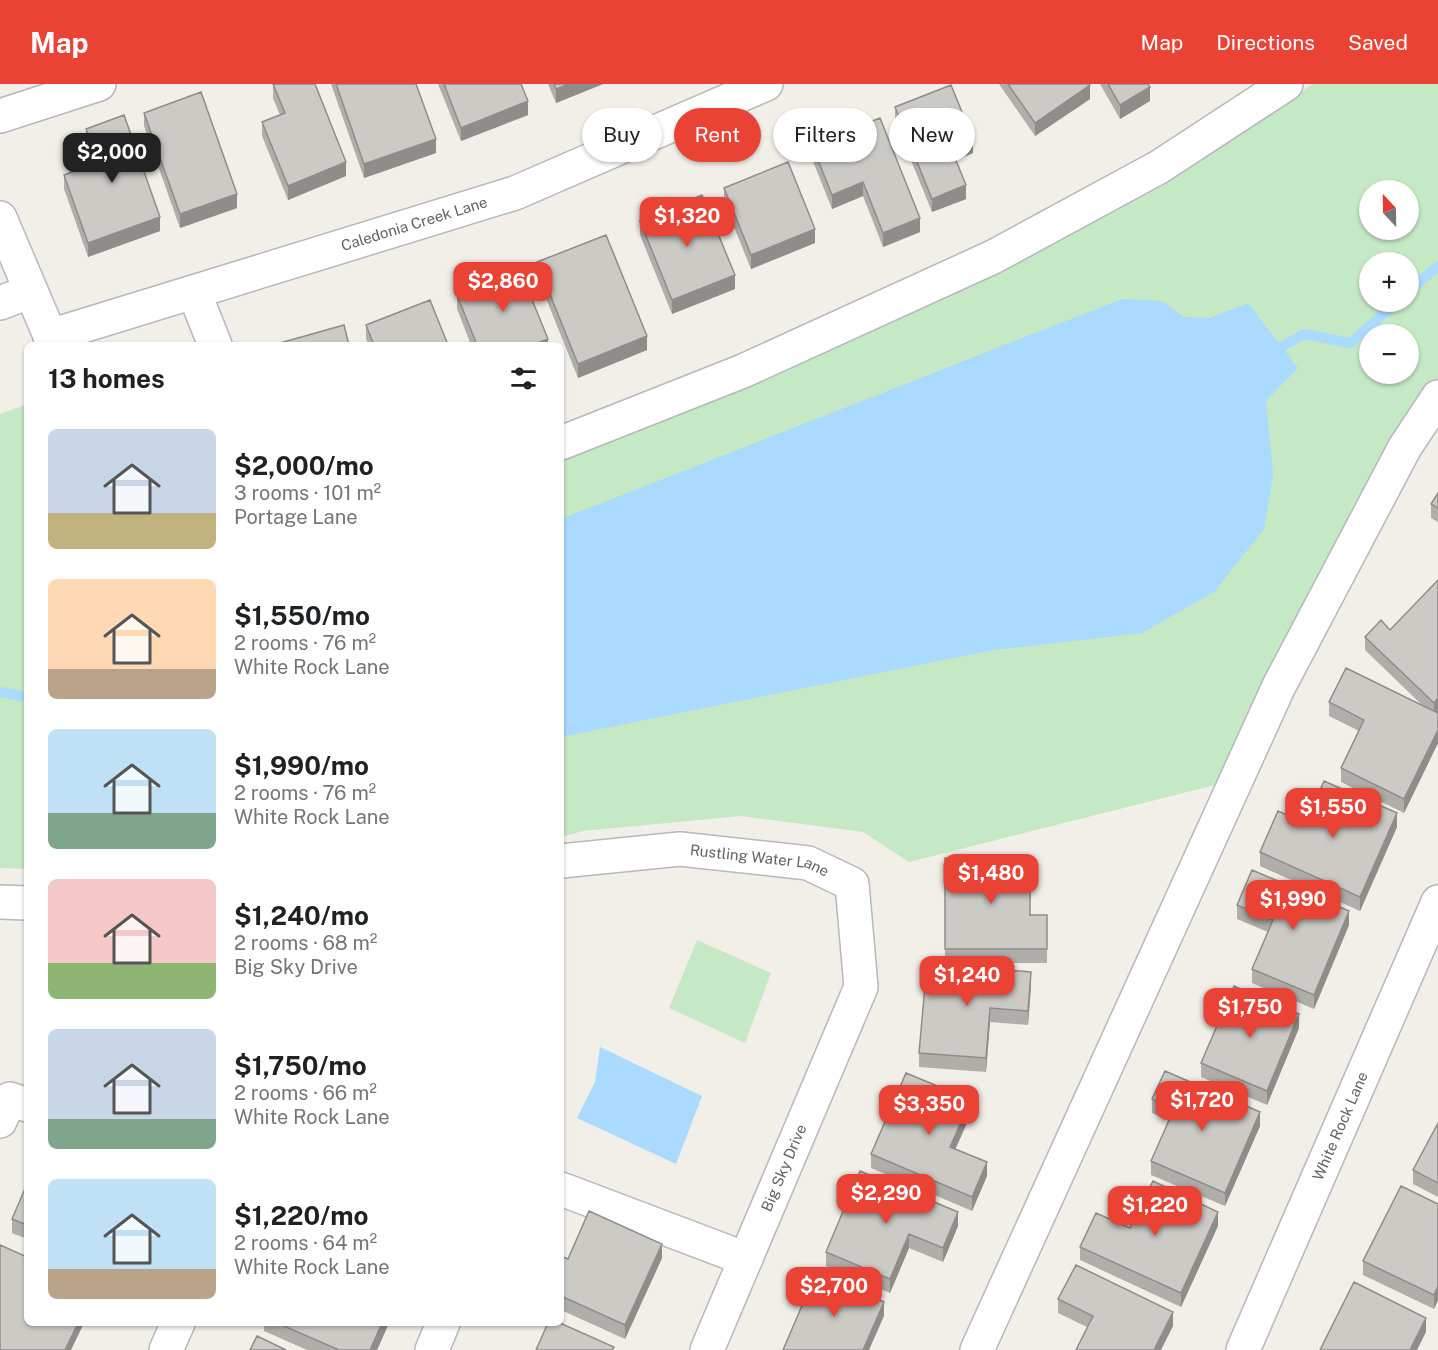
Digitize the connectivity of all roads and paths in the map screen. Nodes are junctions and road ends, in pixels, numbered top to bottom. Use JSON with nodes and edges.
{"nodes":[{"id":1,"x":99,"y":84,"type":"edge"},
{"id":2,"x":766,"y":84,"type":"edge"},
{"id":3,"x":1286,"y":84,"type":"edge"},
{"id":4,"x":0,"y":116,"type":"edge"},
{"id":5,"x":0,"y":218,"type":"edge"},
{"id":6,"x":31,"y":291,"type":"junction"},
{"id":7,"x":194,"y":292,"type":"junction"},
{"id":8,"x":0,"y":303,"type":"edge"},
{"id":9,"x":52,"y":341,"type":"edge"},
{"id":10,"x":214,"y":342,"type":"edge"},
{"id":11,"x":1438,"y":397,"type":"edge"},
{"id":12,"x":564,"y":442,"type":"edge"},
{"id":13,"x":564,"y":861,"type":"edge"},
{"id":14,"x":0,"y":902,"type":"edge"},
{"id":15,"x":1438,"y":902,"type":"edge"},
{"id":16,"x":24,"y":903,"type":"edge"},
{"id":17,"x":861,"y":987,"type":"joint"},
{"id":18,"x":24,"y":1104,"type":"edge"},
{"id":19,"x":0,"y":1121,"type":"edge"},
{"id":20,"x":564,"y":1190,"type":"edge"},
{"id":21,"x":746,"y":1259,"type":"junction"},
{"id":22,"x":177,"y":1326,"type":"edge"},
{"id":23,"x":442,"y":1326,"type":"edge"},
{"id":24,"x":166,"y":1350,"type":"edge"},
{"id":25,"x":432,"y":1350,"type":"edge"},
{"id":26,"x":707,"y":1350,"type":"edge"},
{"id":27,"x":977,"y":1350,"type":"edge"},
{"id":28,"x":1243,"y":1350,"type":"edge"}],
"edges":[{"from":1,"to":4,"type":"street"},
{"from":2,"to":7,"type":"street","name":"Caledonia Creek Lane"},
{"from":3,"to":12,"type":"street"},
{"from":5,"to":6,"type":"street"},
{"from":6,"to":8,"type":"street"},
{"from":6,"to":9,"type":"street"},
{"from":7,"to":9,"type":"street","name":"Caledonia Creek Lane"},
{"from":7,"to":10,"type":"street"},
{"from":11,"to":27,"type":"street"},
{"from":13,"to":17,"type":"street","name":"Rustling Water Lane"},
{"from":14,"to":16,"type":"street"},
{"from":15,"to":28,"type":"street","name":"White Rock Lane"},
{"from":17,"to":21,"type":"street","name":"Big Sky Drive"},
{"from":18,"to":19,"type":"street"},
{"from":20,"to":21,"type":"street"},
{"from":21,"to":26,"type":"street","name":"Big Sky Drive"},
{"from":22,"to":24,"type":"street"},
{"from":23,"to":25,"type":"street"}]}
